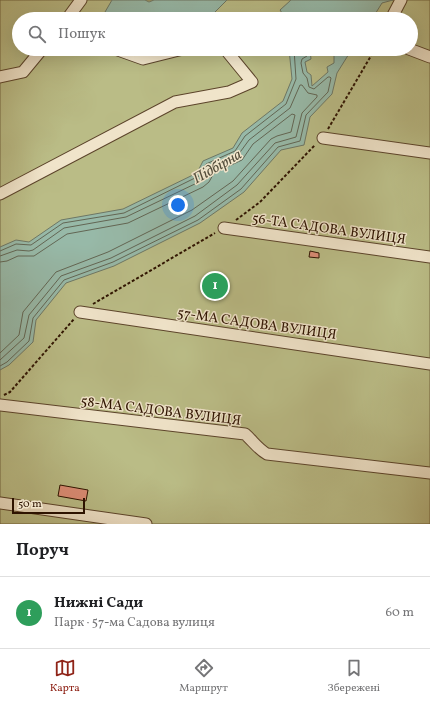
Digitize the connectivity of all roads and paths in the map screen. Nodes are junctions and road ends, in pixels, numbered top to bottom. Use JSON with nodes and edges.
{"nodes":[{"id":1,"x":80,"y":0,"type":"edge"},
{"id":2,"x":401,"y":0,"type":"edge"},
{"id":3,"x":72,"y":12,"type":"edge"},
{"id":4,"x":395,"y":12,"type":"edge"},
{"id":5,"x":418,"y":52,"type":"edge"},
{"id":6,"x":36,"y":56,"type":"edge"},
{"id":7,"x":135,"y":56,"type":"edge"},
{"id":8,"x":155,"y":56,"type":"edge"},
{"id":9,"x":231,"y":56,"type":"edge"},
{"id":10,"x":371,"y":56,"type":"edge"},
{"id":11,"x":430,"y":57,"type":"edge"},
{"id":12,"x":0,"y":77,"type":"edge"},
{"id":13,"x":323,"y":138,"type":"junction"},
{"id":14,"x":430,"y":153,"type":"edge"},
{"id":15,"x":0,"y":194,"type":"edge"},
{"id":16,"x":224,"y":228,"type":"junction"},
{"id":17,"x":430,"y":257,"type":"edge"},
{"id":18,"x":80,"y":312,"type":"junction"},
{"id":19,"x":430,"y":364,"type":"edge"},
{"id":20,"x":0,"y":397,"type":"edge"},
{"id":21,"x":0,"y":405,"type":"edge"},
{"id":22,"x":430,"y":473,"type":"edge"},
{"id":23,"x":0,"y":503,"type":"edge"},
{"id":24,"x":146,"y":524,"type":"edge"}],
"edges":[{"from":1,"to":3,"type":"street"},
{"from":2,"to":4,"type":"street"},
{"from":5,"to":11,"type":"street"},
{"from":6,"to":12,"type":"street"},
{"from":7,"to":8,"type":"street"},
{"from":9,"to":15,"type":"street"},
{"from":10,"to":13,"type":"path"},
{"from":13,"to":14,"type":"street"},
{"from":13,"to":16,"type":"path"},
{"from":16,"to":17,"type":"street","name":"56-ТА САДОВА ВУЛИЦЯ"},
{"from":16,"to":18,"type":"path"},
{"from":18,"to":19,"type":"street","name":"57-МА САДОВА ВУЛИЦЯ"},
{"from":18,"to":20,"type":"path"},
{"from":21,"to":22,"type":"street","name":"58-МА САДОВА ВУЛИЦЯ"},
{"from":23,"to":24,"type":"street"}]}
